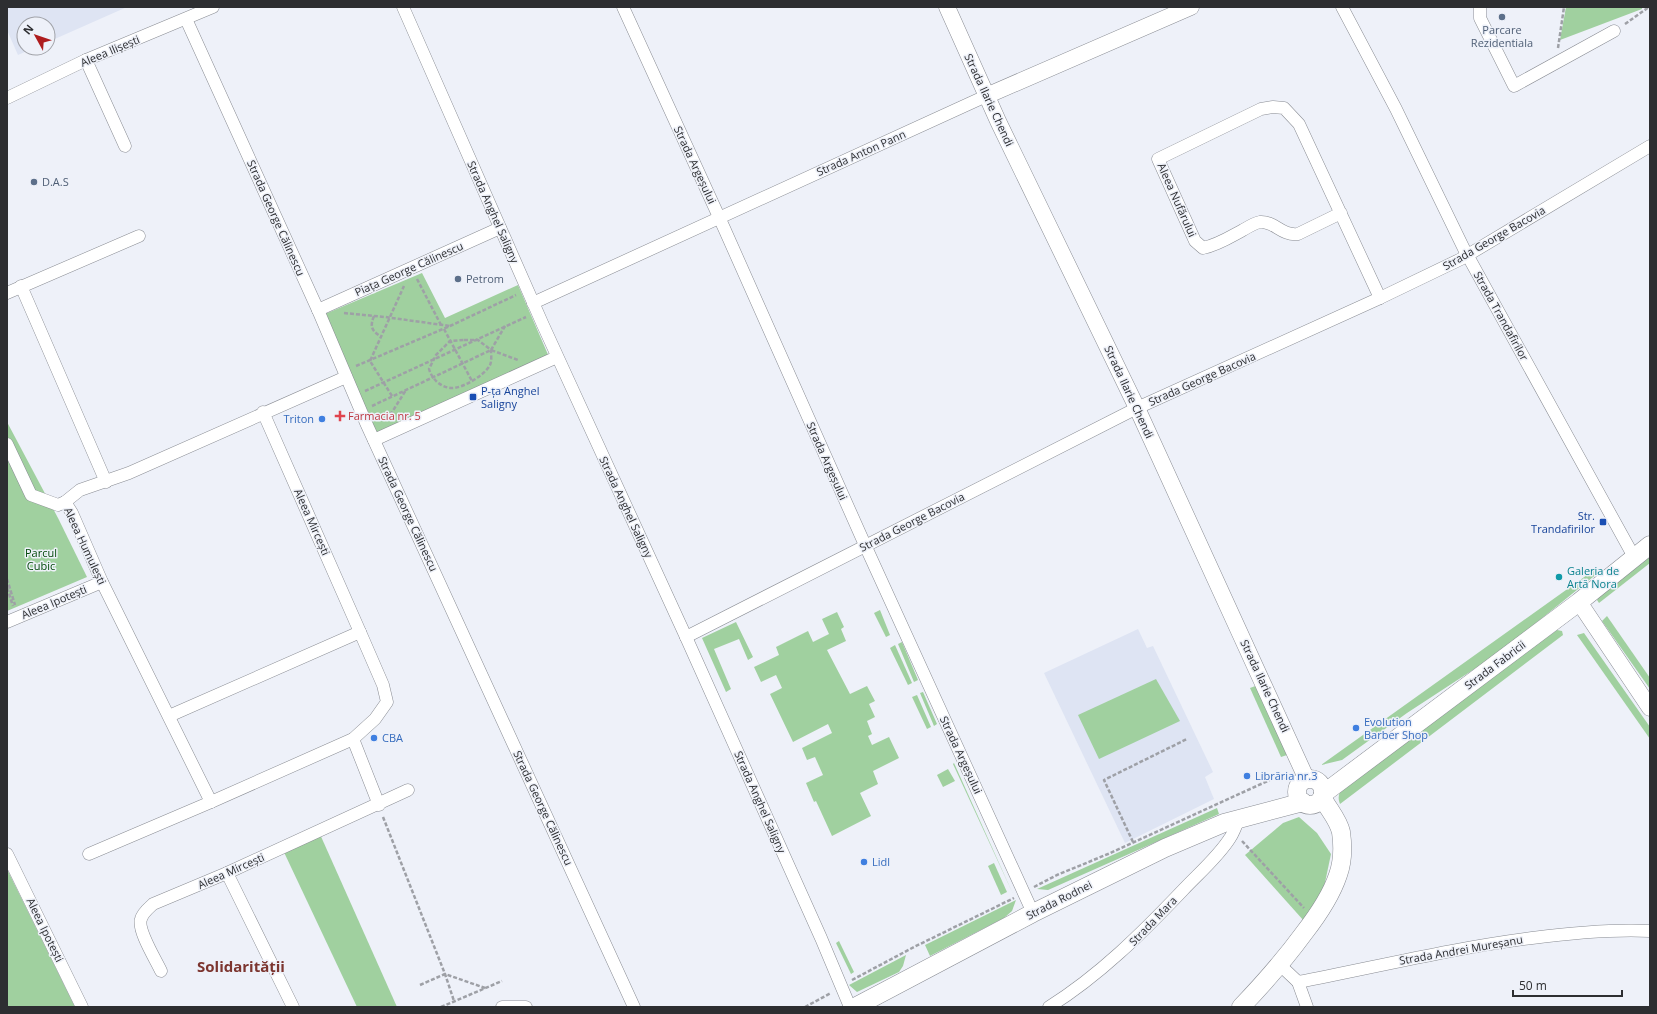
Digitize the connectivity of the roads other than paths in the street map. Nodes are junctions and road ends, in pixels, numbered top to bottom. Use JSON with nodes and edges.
{"nodes":[{"id":1,"x":213,"y":7,"type":"edge"},
{"id":2,"x":403,"y":7,"type":"edge"},
{"id":3,"x":623,"y":7,"type":"edge"},
{"id":4,"x":947,"y":7,"type":"edge"},
{"id":5,"x":1191,"y":7,"type":"edge"},
{"id":6,"x":1342,"y":7,"type":"edge"},
{"id":7,"x":1480,"y":7,"type":"edge"},
{"id":8,"x":186,"y":20,"type":"junction"},
{"id":9,"x":1614,"y":32,"type":"road end"},
{"id":10,"x":86,"y":60,"type":"junction"},
{"id":11,"x":986,"y":96,"type":"junction"},
{"id":12,"x":7,"y":98,"type":"edge"},
{"id":13,"x":125,"y":146,"type":"dead end"},
{"id":14,"x":1650,"y":146,"type":"edge"},
{"id":15,"x":1341,"y":213,"type":"junction"},
{"id":16,"x":719,"y":218,"type":"junction"},
{"id":17,"x":500,"y":228,"type":"junction"},
{"id":18,"x":139,"y":236,"type":"dead end"},
{"id":19,"x":1468,"y":256,"type":"junction"},
{"id":20,"x":21,"y":286,"type":"junction"},
{"id":21,"x":7,"y":293,"type":"edge"},
{"id":22,"x":1380,"y":298,"type":"junction"},
{"id":23,"x":532,"y":309,"type":"junction"},
{"id":24,"x":318,"y":310,"type":"junction"},
{"id":25,"x":557,"y":357,"type":"junction"},
{"id":26,"x":346,"y":377,"type":"junction"},
{"id":27,"x":1137,"y":408,"type":"junction"},
{"id":28,"x":263,"y":412,"type":"junction"},
{"id":29,"x":374,"y":440,"type":"junction"},
{"id":30,"x":7,"y":444,"type":"edge"},
{"id":31,"x":106,"y":482,"type":"junction"},
{"id":32,"x":65,"y":502,"type":"junction"},
{"id":33,"x":865,"y":545,"type":"junction"},
{"id":34,"x":1650,"y":545,"type":"edge"},
{"id":35,"x":1634,"y":557,"type":"junction"},
{"id":36,"x":102,"y":582,"type":"junction"},
{"id":37,"x":1579,"y":602,"type":"junction"},
{"id":38,"x":14,"y":619,"type":"edge"},
{"id":39,"x":360,"y":632,"type":"junction"},
{"id":40,"x":686,"y":637,"type":"junction"},
{"id":41,"x":1650,"y":708,"type":"edge"},
{"id":42,"x":169,"y":716,"type":"junction"},
{"id":43,"x":353,"y":739,"type":"junction"},
{"id":44,"x":408,"y":790,"type":"dead end"},
{"id":45,"x":1312,"y":793,"type":"junction"},
{"id":46,"x":211,"y":802,"type":"junction"},
{"id":47,"x":379,"y":805,"type":"junction"},
{"id":48,"x":1239,"y":819,"type":"junction"},
{"id":49,"x":7,"y":854,"type":"edge"},
{"id":50,"x":89,"y":854,"type":"dead end"},
{"id":51,"x":227,"y":873,"type":"junction"},
{"id":52,"x":1033,"y":913,"type":"junction"},
{"id":53,"x":1650,"y":931,"type":"edge"},
{"id":54,"x":1280,"y":965,"type":"junction"},
{"id":55,"x":161,"y":971,"type":"dead end"},
{"id":56,"x":1298,"y":982,"type":"junction"},
{"id":57,"x":82,"y":1007,"type":"edge"},
{"id":58,"x":293,"y":1007,"type":"edge"},
{"id":59,"x":502,"y":1007,"type":"edge"},
{"id":60,"x":526,"y":1007,"type":"edge"},
{"id":61,"x":634,"y":1007,"type":"edge"},
{"id":62,"x":850,"y":1007,"type":"edge"},
{"id":63,"x":855,"y":1007,"type":"edge"},
{"id":64,"x":1049,"y":1007,"type":"edge"},
{"id":65,"x":1240,"y":1007,"type":"edge"},
{"id":66,"x":1306,"y":1007,"type":"edge"}],
"edges":[{"from":1,"to":8,"type":"street","name":"Aleea Ilișești"},
{"from":2,"to":17,"type":"street","name":"Strada Anghel Saligny"},
{"from":3,"to":16,"type":"street","name":"Strada Argeșului"},
{"from":4,"to":11,"type":"street","name":"Strada Ilarie Chendi"},
{"from":5,"to":11,"type":"street","name":"Strada Anton Pann"},
{"from":6,"to":19,"type":"street","name":"Strada Trandafirilor"},
{"from":7,"to":9,"type":"street"},
{"from":8,"to":10,"type":"street","name":"Aleea Ilișești"},
{"from":8,"to":24,"type":"street","name":"Strada George Călinescu"},
{"from":10,"to":12,"type":"street","name":"Aleea Ilișești"},
{"from":10,"to":13,"type":"street"},
{"from":11,"to":16,"type":"street","name":"Strada Anton Pann"},
{"from":11,"to":27,"type":"street","name":"Strada Ilarie Chendi"},
{"from":14,"to":19,"type":"street","name":"Strada George Bacovia"},
{"from":15,"to":15,"type":"street","name":"Aleea Nufărului"},
{"from":15,"to":22,"type":"street","name":"Aleea Nufărului"},
{"from":16,"to":23,"type":"street","name":"Strada Anton Pann"},
{"from":16,"to":33,"type":"street","name":"Strada Argeșului"},
{"from":17,"to":23,"type":"street","name":"Strada Anghel Saligny"},
{"from":17,"to":24,"type":"street","name":"Piața George Călinescu"},
{"from":18,"to":20,"type":"street"},
{"from":19,"to":22,"type":"street","name":"Strada George Bacovia"},
{"from":19,"to":35,"type":"street","name":"Strada Trandafirilor"},
{"from":20,"to":21,"type":"street"},
{"from":20,"to":31,"type":"street"},
{"from":22,"to":27,"type":"street","name":"Strada George Bacovia"},
{"from":23,"to":25,"type":"street","name":"Strada Anghel Saligny"},
{"from":24,"to":26,"type":"street","name":"Strada George Călinescu"},
{"from":25,"to":29,"type":"street"},
{"from":25,"to":40,"type":"street","name":"Strada Anghel Saligny"},
{"from":26,"to":28,"type":"street","name":"Aleea Humulești"},
{"from":26,"to":29,"type":"street","name":"Strada George Călinescu"},
{"from":27,"to":33,"type":"street","name":"Strada George Bacovia"},
{"from":27,"to":45,"type":"street","name":"Strada Ilarie Chendi"},
{"from":28,"to":31,"type":"street","name":"Aleea Humulești"},
{"from":28,"to":39,"type":"street","name":"Aleea Mircești"},
{"from":29,"to":61,"type":"street","name":"Strada George Călinescu"},
{"from":30,"to":32,"type":"street"},
{"from":31,"to":32,"type":"street","name":"Aleea Humulești"},
{"from":32,"to":36,"type":"street","name":"Aleea Humulești"},
{"from":33,"to":40,"type":"street","name":"Strada George Bacovia"},
{"from":33,"to":52,"type":"street","name":"Strada Argeșului"},
{"from":34,"to":35,"type":"main road","name":"Strada Fabricii"},
{"from":35,"to":37,"type":"main road","name":"Strada Fabricii"},
{"from":36,"to":38,"type":"street","name":"Aleea Ipotești"},
{"from":36,"to":42,"type":"street","name":"Aleea Humulești"},
{"from":37,"to":41,"type":"street"},
{"from":37,"to":45,"type":"main road","name":"Strada Fabricii"},
{"from":39,"to":42,"type":"street"},
{"from":39,"to":43,"type":"street","name":"Aleea Mircești"},
{"from":40,"to":62,"type":"street","name":"Strada Anghel Saligny"},
{"from":42,"to":46,"type":"street","name":"Aleea Humulești"},
{"from":43,"to":46,"type":"street","name":"Aleea Mircești"},
{"from":43,"to":47,"type":"street"},
{"from":44,"to":47,"type":"street","name":"Aleea Mircești"},
{"from":45,"to":48,"type":"main road","name":"Strada Rodnei"},
{"from":45,"to":54,"type":"main road"},
{"from":46,"to":50,"type":"street","name":"Aleea Mircești"},
{"from":47,"to":51,"type":"street","name":"Aleea Mircești"},
{"from":48,"to":52,"type":"main road","name":"Strada Rodnei"},
{"from":48,"to":64,"type":"street","name":"Strada Mara"},
{"from":49,"to":57,"type":"street","name":"Aleea Ipotești"},
{"from":51,"to":55,"type":"street","name":"Aleea Mircești"},
{"from":51,"to":58,"type":"street"},
{"from":52,"to":63,"type":"main road","name":"Strada Rodnei"},
{"from":53,"to":56,"type":"street","name":"Strada Andrei Mureșanu"},
{"from":54,"to":56,"type":"street"},
{"from":54,"to":65,"type":"main road"},
{"from":56,"to":66,"type":"street"},
{"from":59,"to":60,"type":"street"}]}
